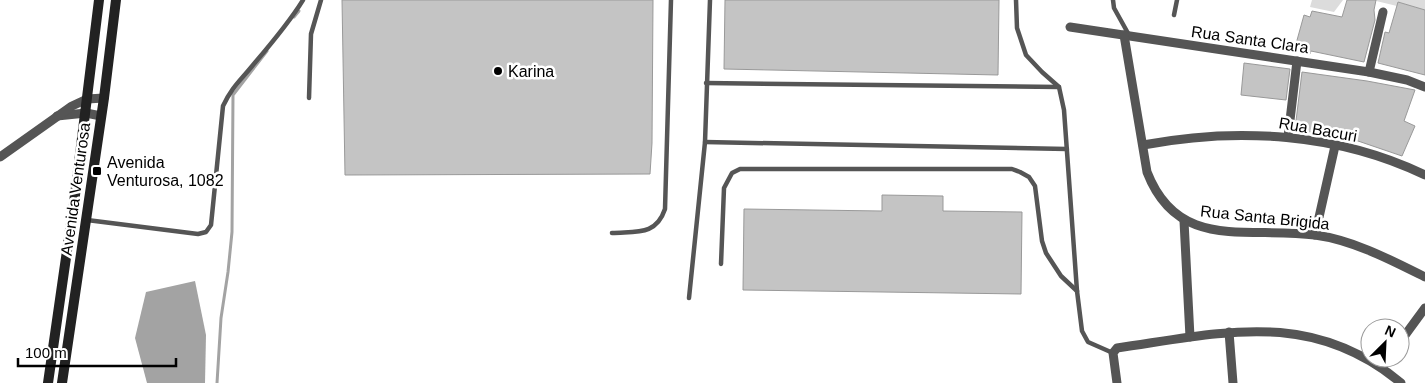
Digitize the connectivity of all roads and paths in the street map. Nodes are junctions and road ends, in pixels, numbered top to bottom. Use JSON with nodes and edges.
{"nodes":[{"id":1,"x":99,"y":0,"type":"edge"},
{"id":2,"x":116,"y":0,"type":"edge"},
{"id":3,"x":303,"y":0,"type":"edge"},
{"id":4,"x":321,"y":0,"type":"edge"},
{"id":5,"x":671,"y":0,"type":"edge"},
{"id":6,"x":710,"y":0,"type":"edge"},
{"id":7,"x":1016,"y":0,"type":"edge"},
{"id":8,"x":1113,"y":0,"type":"edge"},
{"id":9,"x":1177,"y":0,"type":"edge"},
{"id":10,"x":1383,"y":12,"type":"dead end"},
{"id":11,"x":1174,"y":15,"type":"dead end"},
{"id":12,"x":1070,"y":27,"type":"dead end"},
{"id":13,"x":1127,"y":36,"type":"junction"},
{"id":14,"x":1298,"y":61,"type":"junction"},
{"id":15,"x":1369,"y":72,"type":"junction"},
{"id":16,"x":706,"y":83,"type":"junction"},
{"id":17,"x":1060,"y":87,"type":"junction"},
{"id":18,"x":1425,"y":87,"type":"edge"},
{"id":19,"x":104,"y":98,"type":"junction"},
{"id":20,"x":309,"y":98,"type":"dead end"},
{"id":21,"x":87,"y":99,"type":"junction"},
{"id":22,"x":86,"y":114,"type":"junction"},
{"id":23,"x":101,"y":116,"type":"junction"},
{"id":24,"x":55,"y":117,"type":"junction"},
{"id":25,"x":1288,"y":136,"type":"junction"},
{"id":26,"x":705,"y":142,"type":"junction"},
{"id":27,"x":1143,"y":145,"type":"junction"},
{"id":28,"x":1335,"y":146,"type":"junction"},
{"id":29,"x":1067,"y":149,"type":"junction"},
{"id":30,"x":0,"y":157,"type":"edge"},
{"id":31,"x":1425,"y":175,"type":"edge"},
{"id":32,"x":86,"y":220,"type":"junction"},
{"id":33,"x":1184,"y":220,"type":"junction"},
{"id":34,"x":612,"y":233,"type":"dead end"},
{"id":35,"x":1315,"y":235,"type":"junction"},
{"id":36,"x":721,"y":264,"type":"dead end"},
{"id":37,"x":1425,"y":277,"type":"edge"},
{"id":38,"x":1077,"y":292,"type":"junction"},
{"id":39,"x":689,"y":298,"type":"dead end"},
{"id":40,"x":1425,"y":308,"type":"edge"},
{"id":41,"x":1410,"y":328,"type":"edge"},
{"id":42,"x":1229,"y":332,"type":"junction"},
{"id":43,"x":1190,"y":338,"type":"junction"},
{"id":44,"x":1113,"y":354,"type":"junction"},
{"id":45,"x":1360,"y":356,"type":"edge"},
{"id":46,"x":1383,"y":368,"type":"edge"},
{"id":47,"x":48,"y":383,"type":"edge"},
{"id":48,"x":62,"y":383,"type":"edge"},
{"id":49,"x":1117,"y":383,"type":"edge"},
{"id":50,"x":1233,"y":383,"type":"edge"},
{"id":51,"x":1401,"y":383,"type":"edge"}],
"edges":[{"from":1,"to":21,"type":"street","name":"Avenida Venturosa"},
{"from":2,"to":19,"type":"street","name":"Avenida Venturosa"},
{"from":3,"to":32,"type":"lane"},
{"from":4,"to":20,"type":"lane"},
{"from":5,"to":34,"type":"lane"},
{"from":6,"to":16,"type":"lane"},
{"from":7,"to":17,"type":"lane"},
{"from":8,"to":13,"type":"lane"},
{"from":9,"to":11,"type":"lane"},
{"from":10,"to":15,"type":"street"},
{"from":12,"to":13,"type":"street","name":"Rua Santa Clara"},
{"from":13,"to":14,"type":"street","name":"Rua Santa Clara"},
{"from":13,"to":27,"type":"street"},
{"from":14,"to":15,"type":"street","name":"Rua Santa Clara"},
{"from":14,"to":25,"type":"street"},
{"from":15,"to":18,"type":"street","name":"Rua Santa Clara"},
{"from":16,"to":17,"type":"lane"},
{"from":16,"to":26,"type":"lane"},
{"from":17,"to":29,"type":"lane"},
{"from":19,"to":21,"type":"street"},
{"from":19,"to":23,"type":"street","name":"Avenida Venturosa"},
{"from":21,"to":22,"type":"street","name":"Avenida Venturosa"},
{"from":21,"to":24,"type":"street"},
{"from":22,"to":23,"type":"street"},
{"from":22,"to":24,"type":"street"},
{"from":22,"to":47,"type":"street","name":"Avenida Venturosa"},
{"from":23,"to":32,"type":"street","name":"Avenida Venturosa"},
{"from":24,"to":30,"type":"street"},
{"from":25,"to":27,"type":"street","name":"Rua Bacuri"},
{"from":25,"to":28,"type":"street","name":"Rua Bacuri"},
{"from":26,"to":29,"type":"lane"},
{"from":26,"to":39,"type":"lane"},
{"from":27,"to":33,"type":"street"},
{"from":28,"to":31,"type":"street","name":"Rua Bacuri"},
{"from":28,"to":35,"type":"street"},
{"from":29,"to":38,"type":"lane"},
{"from":32,"to":48,"type":"street","name":"Avenida Venturosa"},
{"from":33,"to":35,"type":"street","name":"Rua Santa Brigida"},
{"from":33,"to":43,"type":"street"},
{"from":35,"to":37,"type":"street","name":"Rua Santa Brigida"},
{"from":36,"to":38,"type":"lane"},
{"from":38,"to":44,"type":"lane"},
{"from":40,"to":41,"type":"street"},
{"from":42,"to":43,"type":"street"},
{"from":42,"to":45,"type":"street"},
{"from":42,"to":50,"type":"street"},
{"from":43,"to":44,"type":"street"},
{"from":44,"to":49,"type":"street"},
{"from":46,"to":51,"type":"street"}]}
